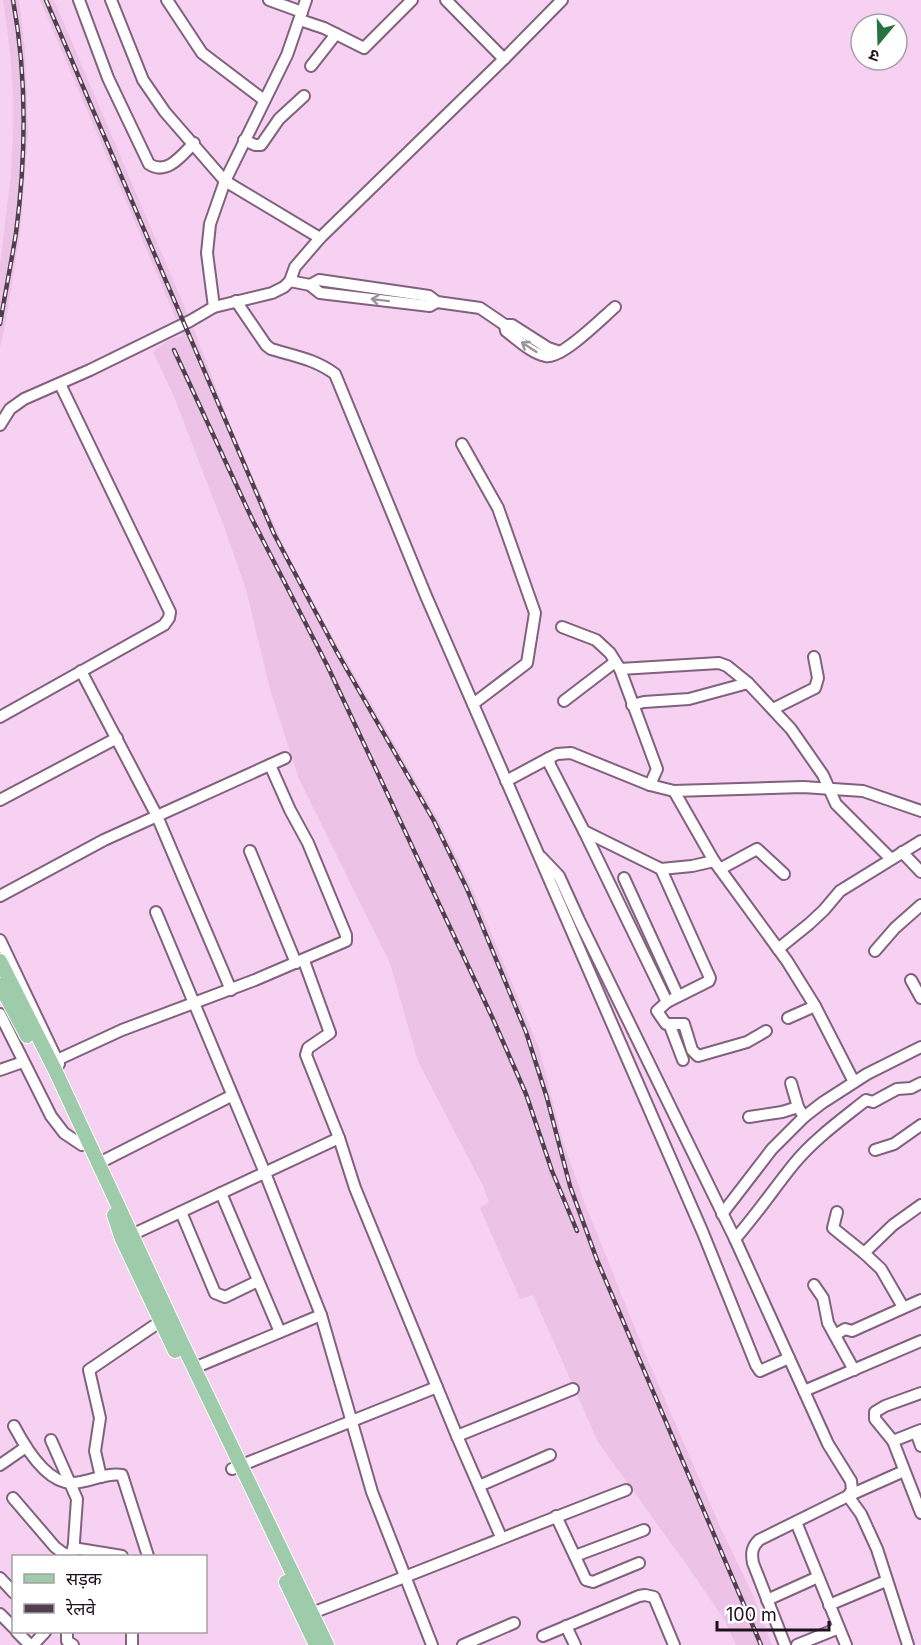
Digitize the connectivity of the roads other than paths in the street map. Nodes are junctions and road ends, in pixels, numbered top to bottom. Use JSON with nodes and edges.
{"nodes":[{"id":1,"x":79,"y":0,"type":"edge"},
{"id":2,"x":111,"y":0,"type":"edge"},
{"id":3,"x":167,"y":0,"type":"edge"},
{"id":4,"x":269,"y":0,"type":"edge"},
{"id":5,"x":306,"y":0,"type":"edge"},
{"id":6,"x":412,"y":0,"type":"edge"},
{"id":7,"x":446,"y":0,"type":"edge"},
{"id":8,"x":558,"y":2,"type":"edge"},
{"id":9,"x":301,"y":16,"type":"junction"},
{"id":10,"x":336,"y":34,"type":"junction"},
{"id":11,"x":504,"y":59,"type":"junction"},
{"id":12,"x":311,"y":66,"type":"dead end"},
{"id":13,"x":304,"y":96,"type":"dead end"},
{"id":14,"x":264,"y":100,"type":"junction"},
{"id":15,"x":244,"y":140,"type":"junction"},
{"id":16,"x":194,"y":143,"type":"junction"},
{"id":17,"x":225,"y":181,"type":"junction"},
{"id":18,"x":320,"y":238,"type":"junction"},
{"id":19,"x":290,"y":281,"type":"junction"},
{"id":20,"x":236,"y":301,"type":"junction"},
{"id":21,"x":214,"y":307,"type":"junction"},
{"id":22,"x":615,"y":307,"type":"dead end"},
{"id":23,"x":60,"y":384,"type":"junction"},
{"id":24,"x":0,"y":425,"type":"edge"},
{"id":25,"x":462,"y":444,"type":"dead end"},
{"id":26,"x":562,"y":627,"type":"dead end"},
{"id":27,"x":814,"y":657,"type":"dead end"},
{"id":28,"x":618,"y":666,"type":"junction"},
{"id":29,"x":81,"y":671,"type":"junction"},
{"id":30,"x":748,"y":683,"type":"junction"},
{"id":31,"x":564,"y":701,"type":"dead end"},
{"id":32,"x":473,"y":704,"type":"junction"},
{"id":33,"x":632,"y":705,"type":"junction"},
{"id":34,"x":773,"y":709,"type":"junction"},
{"id":35,"x":0,"y":717,"type":"edge"},
{"id":36,"x":117,"y":738,"type":"junction"},
{"id":37,"x":285,"y":758,"type":"dead end"},
{"id":38,"x":549,"y":758,"type":"junction"},
{"id":39,"x":270,"y":765,"type":"junction"},
{"id":40,"x":506,"y":781,"type":"junction"},
{"id":41,"x":650,"y":785,"type":"junction"},
{"id":42,"x":829,"y":789,"type":"junction"},
{"id":43,"x":674,"y":791,"type":"junction"},
{"id":44,"x":0,"y":800,"type":"edge"},
{"id":45,"x":921,"y":811,"type":"edge"},
{"id":46,"x":157,"y":816,"type":"junction"},
{"id":47,"x":584,"y":831,"type":"junction"},
{"id":48,"x":921,"y":842,"type":"edge"},
{"id":49,"x":250,"y":851,"type":"dead end"},
{"id":50,"x":902,"y":852,"type":"junction"},
{"id":51,"x":539,"y":855,"type":"junction"},
{"id":52,"x":891,"y":859,"type":"junction"},
{"id":53,"x":717,"y":865,"type":"junction"},
{"id":54,"x":661,"y":869,"type":"junction"},
{"id":55,"x":921,"y":872,"type":"edge"},
{"id":56,"x":784,"y":874,"type":"dead end"},
{"id":57,"x":624,"y":878,"type":"dead end"},
{"id":58,"x":0,"y":896,"type":"edge"},
{"id":59,"x":921,"y":905,"type":"edge"},
{"id":60,"x":156,"y":912,"type":"dead end"},
{"id":61,"x":0,"y":940,"type":"edge"},
{"id":62,"x":777,"y":949,"type":"junction"},
{"id":63,"x":874,"y":951,"type":"dead end"},
{"id":64,"x":0,"y":961,"type":"edge"},
{"id":65,"x":300,"y":962,"type":"junction"},
{"id":66,"x":911,"y":980,"type":"dead end"},
{"id":67,"x":0,"y":985,"type":"edge"},
{"id":68,"x":231,"y":990,"type":"junction"},
{"id":69,"x":678,"y":996,"type":"junction"},
{"id":70,"x":921,"y":998,"type":"edge"},
{"id":71,"x":667,"y":1002,"type":"junction"},
{"id":72,"x":193,"y":1004,"type":"junction"},
{"id":73,"x":815,"y":1006,"type":"junction"},
{"id":74,"x":0,"y":1014,"type":"edge"},
{"id":75,"x":788,"y":1018,"type":"dead end"},
{"id":76,"x":670,"y":1026,"type":"junction"},
{"id":77,"x":766,"y":1030,"type":"dead end"},
{"id":78,"x":921,"y":1047,"type":"edge"},
{"id":79,"x":683,"y":1060,"type":"dead end"},
{"id":80,"x":23,"y":1062,"type":"junction"},
{"id":81,"x":53,"y":1068,"type":"junction"},
{"id":82,"x":0,"y":1070,"type":"edge"},
{"id":83,"x":854,"y":1082,"type":"junction"},
{"id":84,"x":791,"y":1083,"type":"dead end"},
{"id":85,"x":921,"y":1083,"type":"edge"},
{"id":86,"x":231,"y":1096,"type":"junction"},
{"id":87,"x":798,"y":1107,"type":"junction"},
{"id":88,"x":749,"y":1117,"type":"dead end"},
{"id":89,"x":804,"y":1117,"type":"junction"},
{"id":90,"x":921,"y":1125,"type":"edge"},
{"id":91,"x":339,"y":1138,"type":"junction"},
{"id":92,"x":82,"y":1145,"type":"junction"},
{"id":93,"x":875,"y":1150,"type":"dead end"},
{"id":94,"x":99,"y":1163,"type":"junction"},
{"id":95,"x":265,"y":1173,"type":"junction"},
{"id":96,"x":221,"y":1193,"type":"junction"},
{"id":97,"x":921,"y":1204,"type":"edge"},
{"id":98,"x":181,"y":1212,"type":"junction"},
{"id":99,"x":837,"y":1212,"type":"dead end"},
{"id":100,"x":722,"y":1214,"type":"junction"},
{"id":101,"x":127,"y":1237,"type":"junction"},
{"id":102,"x":735,"y":1239,"type":"junction"},
{"id":103,"x":864,"y":1253,"type":"junction"},
{"id":104,"x":258,"y":1281,"type":"junction"},
{"id":105,"x":814,"y":1285,"type":"dead end"},
{"id":106,"x":921,"y":1300,"type":"edge"},
{"id":107,"x":903,"y":1307,"type":"junction"},
{"id":108,"x":321,"y":1315,"type":"junction"},
{"id":109,"x":161,"y":1322,"type":"junction"},
{"id":110,"x":280,"y":1332,"type":"junction"},
{"id":111,"x":835,"y":1335,"type":"junction"},
{"id":112,"x":921,"y":1341,"type":"edge"},
{"id":113,"x":789,"y":1358,"type":"junction"},
{"id":114,"x":194,"y":1368,"type":"junction"},
{"id":115,"x":854,"y":1370,"type":"junction"},
{"id":116,"x":437,"y":1387,"type":"junction"},
{"id":117,"x":573,"y":1389,"type":"dead end"},
{"id":118,"x":804,"y":1391,"type":"junction"},
{"id":119,"x":921,"y":1393,"type":"edge"},
{"id":120,"x":352,"y":1421,"type":"junction"},
{"id":121,"x":14,"y":1426,"type":"dead end"},
{"id":122,"x":918,"y":1431,"type":"edge"},
{"id":123,"x":457,"y":1436,"type":"junction"},
{"id":124,"x":51,"y":1440,"type":"dead end"},
{"id":125,"x":893,"y":1441,"type":"junction"},
{"id":126,"x":921,"y":1446,"type":"edge"},
{"id":127,"x":26,"y":1447,"type":"junction"},
{"id":128,"x":550,"y":1455,"type":"dead end"},
{"id":129,"x":0,"y":1465,"type":"edge"},
{"id":130,"x":236,"y":1467,"type":"junction"},
{"id":131,"x":904,"y":1471,"type":"junction"},
{"id":132,"x":101,"y":1477,"type":"junction"},
{"id":133,"x":71,"y":1483,"type":"junction"},
{"id":134,"x":479,"y":1486,"type":"junction"},
{"id":135,"x":626,"y":1490,"type":"dead end"},
{"id":136,"x":848,"y":1496,"type":"junction"},
{"id":137,"x":13,"y":1498,"type":"dead end"},
{"id":138,"x":921,"y":1513,"type":"edge"},
{"id":139,"x":556,"y":1516,"type":"junction"},
{"id":140,"x":796,"y":1522,"type":"junction"},
{"id":141,"x":644,"y":1530,"type":"dead end"},
{"id":142,"x":501,"y":1537,"type":"junction"},
{"id":143,"x":73,"y":1554,"type":"edge"},
{"id":144,"x":89,"y":1555,"type":"edge"},
{"id":145,"x":147,"y":1555,"type":"edge"},
{"id":146,"x":575,"y":1556,"type":"junction"},
{"id":147,"x":639,"y":1563,"type":"dead end"},
{"id":148,"x":406,"y":1577,"type":"junction"},
{"id":149,"x":818,"y":1577,"type":"junction"},
{"id":150,"x":0,"y":1578,"type":"edge"},
{"id":151,"x":886,"y":1581,"type":"junction"},
{"id":152,"x":12,"y":1591,"type":"edge"},
{"id":153,"x":767,"y":1600,"type":"junction"},
{"id":154,"x":829,"y":1605,"type":"junction"},
{"id":155,"x":312,"y":1613,"type":"junction"},
{"id":156,"x":0,"y":1614,"type":"edge"},
{"id":157,"x":514,"y":1623,"type":"dead end"},
{"id":158,"x":12,"y":1626,"type":"edge"},
{"id":159,"x":566,"y":1626,"type":"junction"},
{"id":160,"x":839,"y":1628,"type":"junction"},
{"id":161,"x":18,"y":1633,"type":"edge"},
{"id":162,"x":44,"y":1633,"type":"edge"},
{"id":163,"x":67,"y":1633,"type":"edge"},
{"id":164,"x":543,"y":1636,"type":"dead end"},
{"id":165,"x":31,"y":1645,"type":"edge"},
{"id":166,"x":73,"y":1645,"type":"edge"},
{"id":167,"x":316,"y":1645,"type":"edge"},
{"id":168,"x":327,"y":1645,"type":"edge"},
{"id":169,"x":432,"y":1645,"type":"edge"},
{"id":170,"x":463,"y":1645,"type":"edge"},
{"id":171,"x":575,"y":1645,"type":"edge"},
{"id":172,"x":674,"y":1645,"type":"edge"},
{"id":173,"x":785,"y":1645,"type":"edge"},
{"id":174,"x":796,"y":1645,"type":"edge"},
{"id":175,"x":846,"y":1645,"type":"edge"},
{"id":176,"x":908,"y":1645,"type":"edge"}],
"edges":[{"from":1,"to":16,"type":"street"},
{"from":2,"to":16,"type":"street"},
{"from":3,"to":14,"type":"street"},
{"from":4,"to":9,"type":"street"},
{"from":5,"to":9,"type":"street"},
{"from":6,"to":10,"type":"street"},
{"from":7,"to":11,"type":"street"},
{"from":8,"to":11,"type":"street"},
{"from":9,"to":10,"type":"street"},
{"from":9,"to":14,"type":"street"},
{"from":10,"to":12,"type":"street"},
{"from":11,"to":18,"type":"street"},
{"from":13,"to":15,"type":"street"},
{"from":14,"to":15,"type":"street"},
{"from":15,"to":17,"type":"street"},
{"from":16,"to":17,"type":"street"},
{"from":17,"to":18,"type":"street"},
{"from":17,"to":21,"type":"street"},
{"from":18,"to":19,"type":"street"},
{"from":19,"to":20,"type":"street"},
{"from":19,"to":22,"type":"street"},
{"from":20,"to":21,"type":"street"},
{"from":20,"to":32,"type":"street"},
{"from":21,"to":23,"type":"street"},
{"from":23,"to":24,"type":"street"},
{"from":23,"to":29,"type":"street"},
{"from":25,"to":32,"type":"street"},
{"from":26,"to":28,"type":"street"},
{"from":27,"to":34,"type":"street"},
{"from":28,"to":30,"type":"street"},
{"from":28,"to":31,"type":"street"},
{"from":28,"to":33,"type":"street"},
{"from":29,"to":35,"type":"street"},
{"from":29,"to":36,"type":"street"},
{"from":30,"to":33,"type":"street"},
{"from":30,"to":34,"type":"street"},
{"from":32,"to":40,"type":"street"},
{"from":33,"to":41,"type":"street"},
{"from":34,"to":42,"type":"street"},
{"from":36,"to":44,"type":"street"},
{"from":36,"to":46,"type":"street"},
{"from":37,"to":39,"type":"street"},
{"from":38,"to":40,"type":"street"},
{"from":38,"to":41,"type":"street"},
{"from":38,"to":47,"type":"street"},
{"from":39,"to":46,"type":"street"},
{"from":39,"to":65,"type":"street"},
{"from":40,"to":51,"type":"street"},
{"from":41,"to":43,"type":"street"},
{"from":42,"to":43,"type":"street"},
{"from":42,"to":45,"type":"street"},
{"from":42,"to":52,"type":"street"},
{"from":43,"to":53,"type":"street"},
{"from":46,"to":58,"type":"street"},
{"from":46,"to":68,"type":"street"},
{"from":47,"to":54,"type":"street"},
{"from":47,"to":71,"type":"street"},
{"from":48,"to":50,"type":"street"},
{"from":49,"to":65,"type":"street"},
{"from":50,"to":52,"type":"street"},
{"from":50,"to":55,"type":"street"},
{"from":51,"to":100,"type":"street"},
{"from":51,"to":113,"type":"street"},
{"from":52,"to":62,"type":"street"},
{"from":53,"to":54,"type":"street"},
{"from":53,"to":56,"type":"street"},
{"from":53,"to":62,"type":"street"},
{"from":54,"to":69,"type":"street"},
{"from":57,"to":69,"type":"street"},
{"from":59,"to":63,"type":"street"},
{"from":60,"to":72,"type":"street"},
{"from":61,"to":81,"type":"street"},
{"from":62,"to":73,"type":"street"},
{"from":64,"to":81,"type":"main road"},
{"from":65,"to":68,"type":"street"},
{"from":65,"to":91,"type":"street"},
{"from":66,"to":70,"type":"street"},
{"from":67,"to":81,"type":"main road"},
{"from":68,"to":72,"type":"street"},
{"from":69,"to":71,"type":"street"},
{"from":71,"to":76,"type":"street"},
{"from":72,"to":81,"type":"street"},
{"from":72,"to":86,"type":"street"},
{"from":73,"to":75,"type":"street"},
{"from":73,"to":83,"type":"street"},
{"from":74,"to":80,"type":"street"},
{"from":76,"to":77,"type":"street"},
{"from":76,"to":79,"type":"street"},
{"from":78,"to":83,"type":"street"},
{"from":80,"to":82,"type":"street"},
{"from":80,"to":92,"type":"street"},
{"from":81,"to":92,"type":"main road"},
{"from":81,"to":94,"type":"main road"},
{"from":83,"to":89,"type":"street"},
{"from":84,"to":87,"type":"street"},
{"from":85,"to":102,"type":"street"},
{"from":86,"to":94,"type":"street"},
{"from":86,"to":95,"type":"street"},
{"from":87,"to":88,"type":"street"},
{"from":87,"to":89,"type":"street"},
{"from":89,"to":100,"type":"street"},
{"from":90,"to":93,"type":"street"},
{"from":91,"to":95,"type":"street"},
{"from":91,"to":116,"type":"street"},
{"from":92,"to":101,"type":"main road"},
{"from":94,"to":101,"type":"main road"},
{"from":95,"to":96,"type":"street"},
{"from":95,"to":108,"type":"street"},
{"from":96,"to":98,"type":"street"},
{"from":96,"to":104,"type":"street"},
{"from":97,"to":103,"type":"street"},
{"from":98,"to":101,"type":"street"},
{"from":98,"to":104,"type":"street"},
{"from":99,"to":103,"type":"street"},
{"from":100,"to":102,"type":"street"},
{"from":101,"to":109,"type":"main road"},
{"from":101,"to":114,"type":"main road"},
{"from":102,"to":113,"type":"street"},
{"from":103,"to":107,"type":"street"},
{"from":104,"to":110,"type":"street"},
{"from":105,"to":111,"type":"street"},
{"from":106,"to":107,"type":"street"},
{"from":107,"to":111,"type":"street"},
{"from":108,"to":110,"type":"street"},
{"from":108,"to":120,"type":"street"},
{"from":109,"to":130,"type":"main road"},
{"from":109,"to":132,"type":"street"},
{"from":110,"to":114,"type":"street"},
{"from":111,"to":115,"type":"street"},
{"from":112,"to":115,"type":"street"},
{"from":113,"to":118,"type":"street"},
{"from":114,"to":130,"type":"main road"},
{"from":115,"to":118,"type":"street"},
{"from":116,"to":120,"type":"street"},
{"from":116,"to":123,"type":"street"},
{"from":117,"to":123,"type":"street"},
{"from":118,"to":136,"type":"street"},
{"from":119,"to":125,"type":"street"},
{"from":120,"to":130,"type":"street"},
{"from":120,"to":148,"type":"street"},
{"from":121,"to":127,"type":"street"},
{"from":122,"to":125,"type":"street"},
{"from":122,"to":126,"type":"street"},
{"from":123,"to":134,"type":"street"},
{"from":124,"to":133,"type":"street"},
{"from":125,"to":131,"type":"street"},
{"from":127,"to":129,"type":"street"},
{"from":127,"to":133,"type":"street"},
{"from":128,"to":134,"type":"street"},
{"from":130,"to":155,"type":"main road"},
{"from":130,"to":167,"type":"main road"},
{"from":131,"to":136,"type":"street"},
{"from":131,"to":138,"type":"street"},
{"from":132,"to":133,"type":"street"},
{"from":132,"to":145,"type":"street"},
{"from":133,"to":143,"type":"street"},
{"from":134,"to":142,"type":"street"},
{"from":135,"to":139,"type":"street"},
{"from":136,"to":140,"type":"street"},
{"from":136,"to":151,"type":"street"},
{"from":137,"to":143,"type":"street"},
{"from":139,"to":142,"type":"street"},
{"from":139,"to":146,"type":"street"},
{"from":140,"to":149,"type":"street"},
{"from":140,"to":153,"type":"street"},
{"from":141,"to":146,"type":"street"},
{"from":142,"to":148,"type":"street"},
{"from":143,"to":144,"type":"street"},
{"from":146,"to":147,"type":"street"},
{"from":148,"to":155,"type":"street"},
{"from":148,"to":169,"type":"street"},
{"from":149,"to":153,"type":"street"},
{"from":149,"to":154,"type":"street"},
{"from":150,"to":152,"type":"street"},
{"from":151,"to":154,"type":"street"},
{"from":151,"to":176,"type":"street"},
{"from":153,"to":173,"type":"street"},
{"from":154,"to":160,"type":"street"},
{"from":155,"to":168,"type":"main road"},
{"from":156,"to":158,"type":"street"},
{"from":157,"to":170,"type":"street"},
{"from":159,"to":164,"type":"street"},
{"from":159,"to":171,"type":"street"},
{"from":159,"to":172,"type":"street"},
{"from":160,"to":174,"type":"street"},
{"from":160,"to":175,"type":"street"},
{"from":161,"to":165,"type":"street"},
{"from":162,"to":165,"type":"street"},
{"from":163,"to":166,"type":"street"}]}
